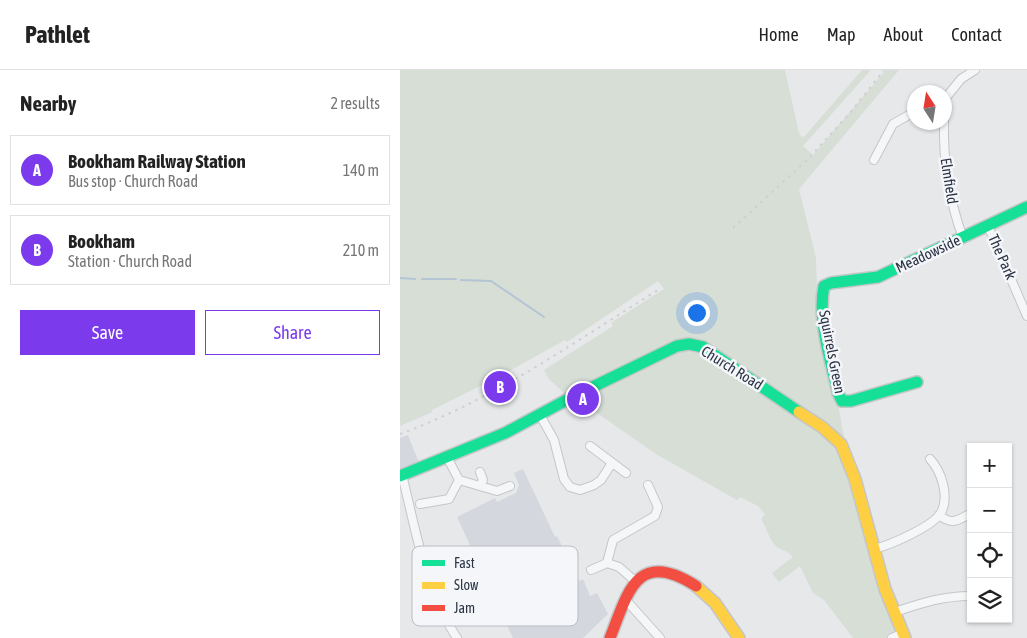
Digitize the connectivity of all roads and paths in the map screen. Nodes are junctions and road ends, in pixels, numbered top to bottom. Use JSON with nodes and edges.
{"nodes":[{"id":1,"x":975,"y":70,"type":"edge"},
{"id":2,"x":952,"y":90,"type":"edge"},
{"id":3,"x":907,"y":116,"type":"edge"},
{"id":4,"x":944,"y":130,"type":"edge"},
{"id":5,"x":874,"y":160,"type":"dead end"},
{"id":6,"x":1027,"y":207,"type":"edge"},
{"id":7,"x":988,"y":226,"type":"junction"},
{"id":8,"x":963,"y":238,"type":"junction"},
{"id":9,"x":824,"y":286,"type":"joint"},
{"id":10,"x":1027,"y":316,"type":"edge"},
{"id":11,"x":917,"y":382,"type":"dead end"},
{"id":12,"x":540,"y":414,"type":"junction"},
{"id":13,"x":590,"y":446,"type":"dead end"},
{"id":14,"x":447,"y":457,"type":"junction"},
{"id":15,"x":930,"y":459,"type":"dead end"},
{"id":16,"x":612,"y":463,"type":"junction"},
{"id":17,"x":480,"y":472,"type":"dead end"},
{"id":18,"x":626,"y":473,"type":"dead end"},
{"id":19,"x":401,"y":476,"type":"edge"},
{"id":20,"x":459,"y":480,"type":"junction"},
{"id":21,"x":648,"y":485,"type":"dead end"},
{"id":22,"x":480,"y":486,"type":"junction"},
{"id":23,"x":510,"y":486,"type":"dead end"},
{"id":24,"x":420,"y":504,"type":"dead end"},
{"id":25,"x":939,"y":514,"type":"junction"},
{"id":26,"x":967,"y":515,"type":"edge"},
{"id":27,"x":420,"y":546,"type":"edge"},
{"id":28,"x":874,"y":549,"type":"junction"},
{"id":29,"x":607,"y":563,"type":"junction"},
{"id":30,"x":591,"y":570,"type":"dead end"},
{"id":31,"x":635,"y":581,"type":"junction"},
{"id":32,"x":967,"y":596,"type":"edge"},
{"id":33,"x":625,"y":599,"type":"junction"},
{"id":34,"x":895,"y":612,"type":"junction"},
{"id":35,"x":449,"y":626,"type":"edge"},
{"id":36,"x":905,"y":636,"type":"edge"},
{"id":37,"x":457,"y":638,"type":"edge"},
{"id":38,"x":610,"y":638,"type":"edge"},
{"id":39,"x":660,"y":638,"type":"edge"},
{"id":40,"x":739,"y":638,"type":"edge"},
{"id":41,"x":892,"y":638,"type":"edge"}],
"edges":[{"from":1,"to":2,"type":"street"},
{"from":3,"to":5,"type":"street"},
{"from":4,"to":8,"type":"street","name":"Elmfield"},
{"from":6,"to":7,"type":"street","name":"Meadowside"},
{"from":7,"to":8,"type":"street","name":"Meadowside"},
{"from":7,"to":10,"type":"street","name":"The Park"},
{"from":8,"to":9,"type":"street","name":"Meadowside"},
{"from":9,"to":11,"type":"street","name":"Squirrels Green"},
{"from":12,"to":14,"type":"street","name":"Church Road"},
{"from":12,"to":16,"type":"street"},
{"from":12,"to":28,"type":"street","name":"Church Road"},
{"from":13,"to":16,"type":"street"},
{"from":14,"to":19,"type":"street","name":"Church Road"},
{"from":14,"to":20,"type":"street"},
{"from":15,"to":25,"type":"street"},
{"from":16,"to":18,"type":"street"},
{"from":17,"to":22,"type":"street"},
{"from":19,"to":27,"type":"street"},
{"from":20,"to":22,"type":"street"},
{"from":20,"to":24,"type":"street"},
{"from":21,"to":29,"type":"street"},
{"from":22,"to":23,"type":"street"},
{"from":25,"to":26,"type":"street"},
{"from":25,"to":28,"type":"street"},
{"from":28,"to":34,"type":"street","name":"Church Road"},
{"from":29,"to":30,"type":"street"},
{"from":29,"to":31,"type":"street"},
{"from":31,"to":33,"type":"street"},
{"from":31,"to":40,"type":"street"},
{"from":32,"to":34,"type":"street"},
{"from":33,"to":38,"type":"street"},
{"from":33,"to":39,"type":"street"},
{"from":34,"to":36,"type":"street","name":"Church Road"},
{"from":35,"to":37,"type":"street"},
{"from":36,"to":41,"type":"street"}]}
